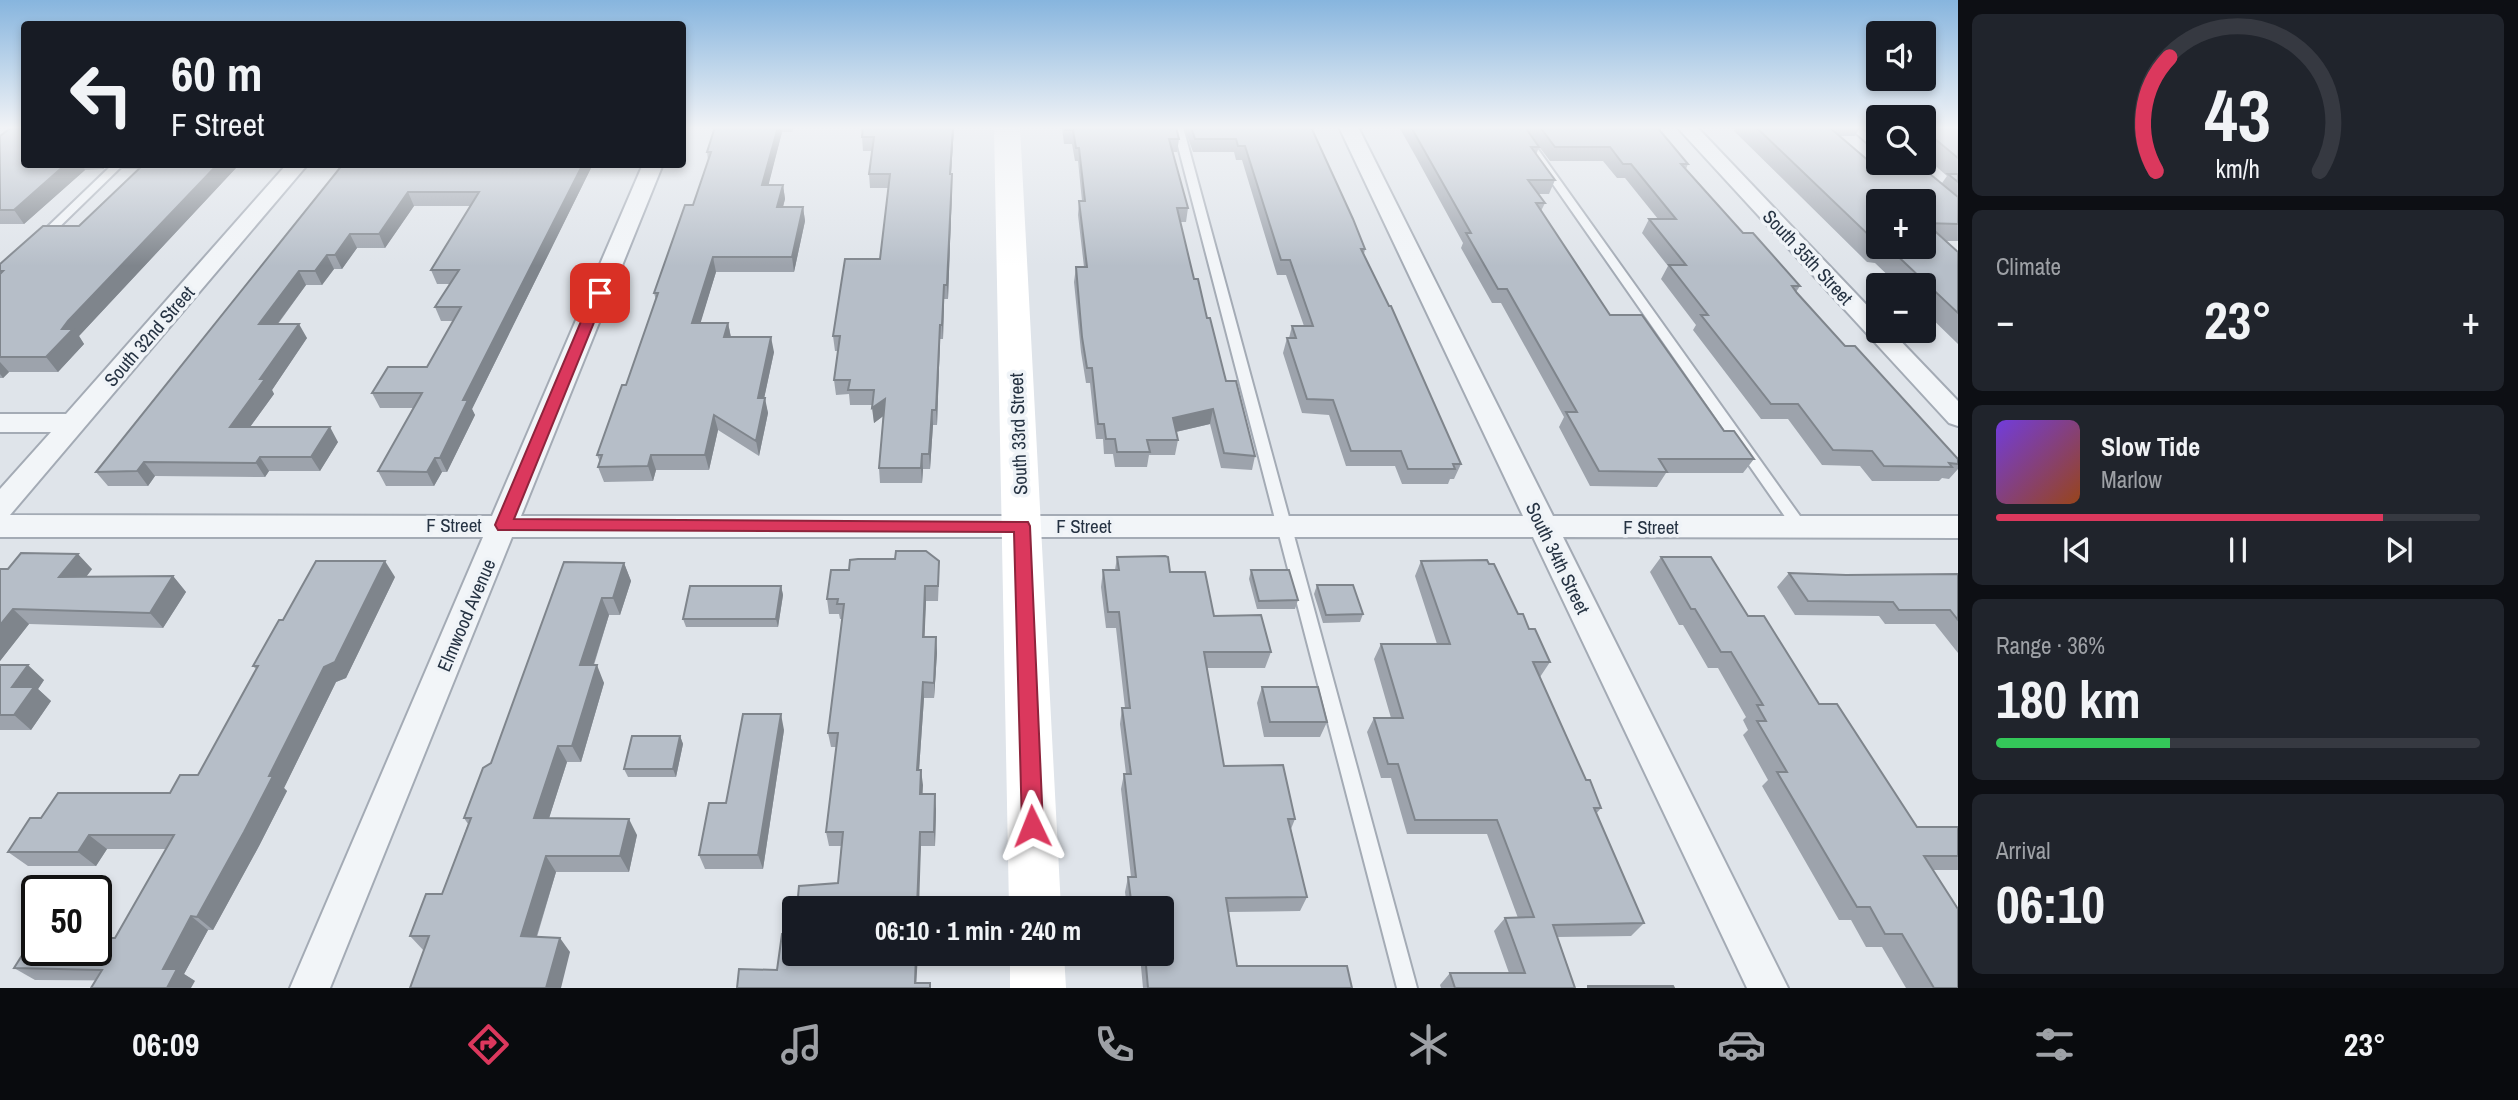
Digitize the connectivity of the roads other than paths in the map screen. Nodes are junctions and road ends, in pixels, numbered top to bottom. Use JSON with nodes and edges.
{"nodes":[{"id":1,"x":110,"y":173,"type":"edge"},
{"id":2,"x":290,"y":173,"type":"edge"},
{"id":3,"x":649,"y":173,"type":"edge"},
{"id":4,"x":1009,"y":173,"type":"edge"},
{"id":5,"x":1190,"y":173,"type":"edge"},
{"id":6,"x":1371,"y":173,"type":"edge"},
{"id":7,"x":1550,"y":173,"type":"edge"},
{"id":8,"x":1729,"y":173,"type":"edge"},
{"id":9,"x":1908,"y":175,"type":"edge"},
{"id":10,"x":1925,"y":189,"type":"edge"},
{"id":11,"x":37,"y":242,"type":"edge"},
{"id":12,"x":1958,"y":417,"type":"edge"},
{"id":13,"x":0,"y":423,"type":"edge"},
{"id":14,"x":73,"y":423,"type":"junction"},
{"id":15,"x":0,"y":508,"type":"edge"},
{"id":16,"x":503,"y":525,"type":"junction"},
{"id":17,"x":0,"y":526,"type":"edge"},
{"id":18,"x":1022,"y":526,"type":"junction"},
{"id":19,"x":1285,"y":526,"type":"junction"},
{"id":20,"x":1544,"y":527,"type":"junction"},
{"id":21,"x":1800,"y":527,"type":"junction"},
{"id":22,"x":1958,"y":527,"type":"edge"},
{"id":23,"x":1035,"y":896,"type":"edge"},
{"id":24,"x":1037,"y":966,"type":"edge"},
{"id":25,"x":310,"y":988,"type":"edge"},
{"id":26,"x":1038,"y":988,"type":"edge"},
{"id":27,"x":1406,"y":988,"type":"edge"},
{"id":28,"x":1768,"y":988,"type":"edge"}],
"edges":[{"from":1,"to":11,"type":"lane"},
{"from":2,"to":14,"type":"street","name":"South 32nd Street"},
{"from":3,"to":16,"type":"street","name":"Elmwood Avenue"},
{"from":4,"to":18,"type":"main road","name":"South 33rd Street"},
{"from":5,"to":19,"type":"lane"},
{"from":6,"to":20,"type":"street","name":"South 34th Street"},
{"from":7,"to":21,"type":"lane"},
{"from":8,"to":12,"type":"street","name":"South 35th Street"},
{"from":9,"to":10,"type":"lane"},
{"from":13,"to":14,"type":"street"},
{"from":14,"to":15,"type":"street","name":"South 32nd Street"},
{"from":16,"to":17,"type":"street","name":"F Street"},
{"from":16,"to":18,"type":"street","name":"F Street"},
{"from":16,"to":25,"type":"street","name":"Elmwood Avenue"},
{"from":18,"to":19,"type":"street","name":"F Street"},
{"from":18,"to":23,"type":"main road","name":"South 33rd Street"},
{"from":19,"to":20,"type":"street","name":"F Street"},
{"from":19,"to":27,"type":"lane"},
{"from":20,"to":21,"type":"street","name":"F Street"},
{"from":20,"to":28,"type":"street","name":"South 34th Street"},
{"from":21,"to":22,"type":"street","name":"F Street"},
{"from":24,"to":26,"type":"main road"}]}
